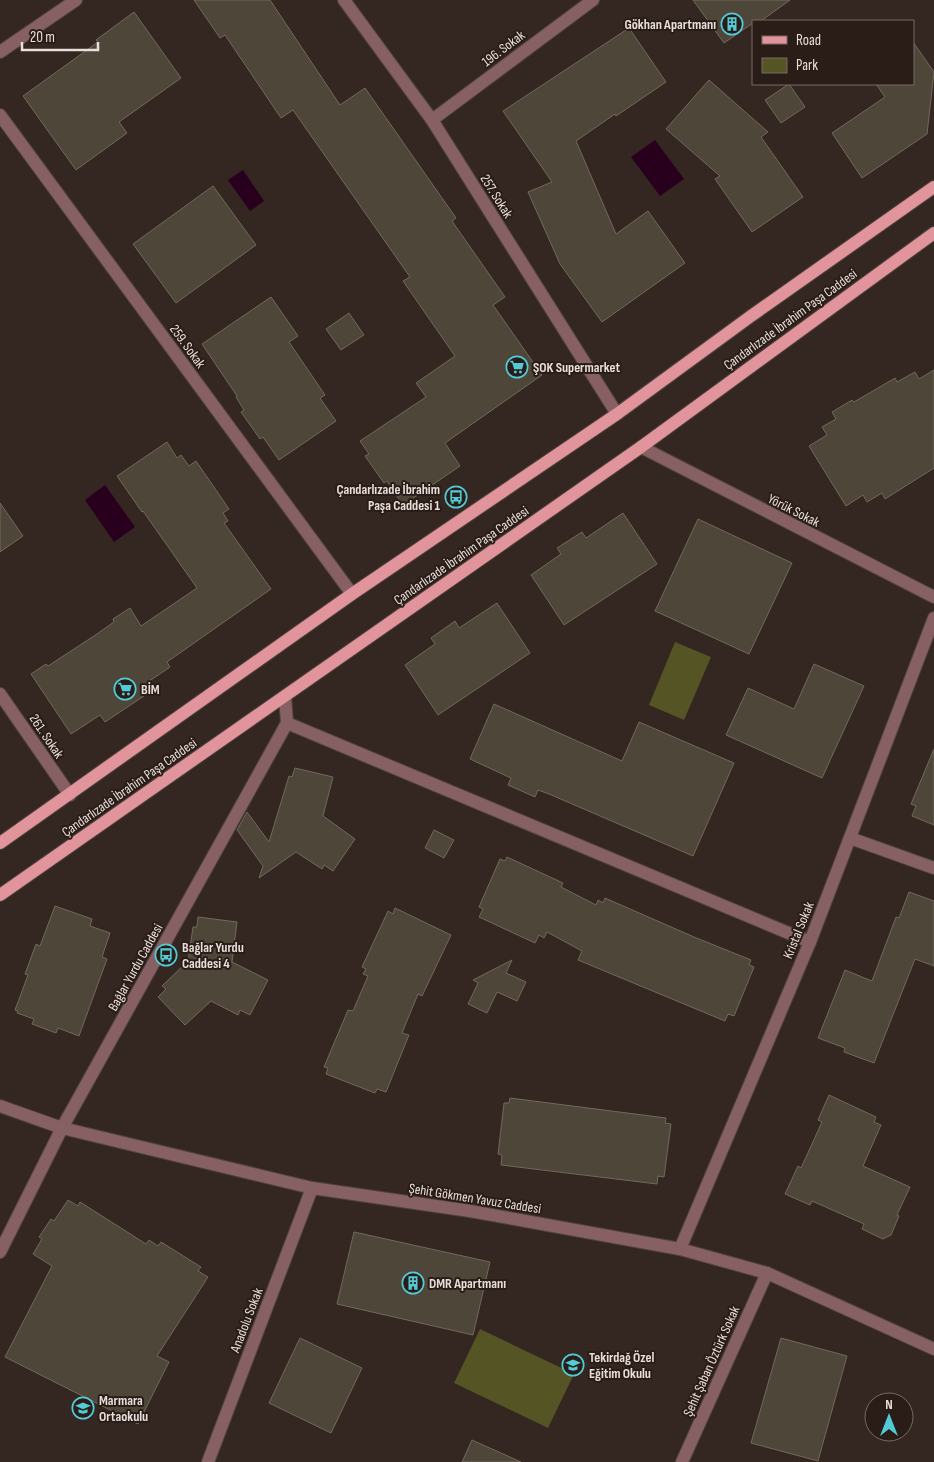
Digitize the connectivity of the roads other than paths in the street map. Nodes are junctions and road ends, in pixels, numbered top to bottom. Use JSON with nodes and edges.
{"nodes":[{"id":1,"x":76,"y":0,"type":"edge"},
{"id":2,"x":344,"y":0,"type":"edge"},
{"id":3,"x":593,"y":0,"type":"edge"},
{"id":4,"x":0,"y":52,"type":"edge"},
{"id":5,"x":0,"y":115,"type":"edge"},
{"id":6,"x":432,"y":120,"type":"junction"},
{"id":7,"x":934,"y":187,"type":"edge"},
{"id":8,"x":934,"y":233,"type":"edge"},
{"id":9,"x":617,"y":414,"type":"junction"},
{"id":10,"x":641,"y":447,"type":"junction"},
{"id":11,"x":352,"y":594,"type":"junction"},
{"id":12,"x":934,"y":597,"type":"edge"},
{"id":13,"x":934,"y":618,"type":"edge"},
{"id":14,"x":0,"y":694,"type":"edge"},
{"id":15,"x":285,"y":696,"type":"junction"},
{"id":16,"x":287,"y":723,"type":"junction"},
{"id":17,"x":70,"y":795,"type":"junction"},
{"id":18,"x":850,"y":838,"type":"junction"},
{"id":19,"x":0,"y":843,"type":"edge"},
{"id":20,"x":934,"y":868,"type":"edge"},
{"id":21,"x":0,"y":895,"type":"edge"},
{"id":22,"x":810,"y":942,"type":"junction"},
{"id":23,"x":0,"y":1106,"type":"edge"},
{"id":24,"x":62,"y":1128,"type":"junction"},
{"id":25,"x":312,"y":1188,"type":"junction"},
{"id":26,"x":680,"y":1249,"type":"junction"},
{"id":27,"x":0,"y":1252,"type":"edge"},
{"id":28,"x":767,"y":1273,"type":"junction"},
{"id":29,"x":934,"y":1349,"type":"edge"},
{"id":30,"x":208,"y":1462,"type":"edge"},
{"id":31,"x":682,"y":1462,"type":"edge"}],
"edges":[{"from":1,"to":4,"type":"street"},
{"from":2,"to":6,"type":"street","name":"257. Sokak"},
{"from":3,"to":6,"type":"street","name":"196. Sokak"},
{"from":5,"to":11,"type":"street","name":"259. Sokak"},
{"from":6,"to":9,"type":"street","name":"257. Sokak"},
{"from":7,"to":9,"type":"main road","name":"Çandarlızade İbrahim Paşa Caddesi"},
{"from":8,"to":10,"type":"main road","name":"Çandarlızade İbrahim Paşa Caddesi"},
{"from":9,"to":11,"type":"main road","name":"Çandarlızade İbrahim Paşa Caddesi"},
{"from":10,"to":12,"type":"street","name":"Yörük Sokak"},
{"from":10,"to":15,"type":"main road","name":"Çandarlızade İbrahim Paşa Caddesi"},
{"from":11,"to":17,"type":"main road","name":"Çandarlızade İbrahim Paşa Caddesi"},
{"from":13,"to":18,"type":"street","name":"Kristal Sokak"},
{"from":14,"to":17,"type":"street","name":"261. Sokak"},
{"from":15,"to":16,"type":"street"},
{"from":15,"to":21,"type":"main road","name":"Çandarlızade İbrahim Paşa Caddesi"},
{"from":16,"to":22,"type":"street"},
{"from":16,"to":24,"type":"street","name":"Bağlar Yurdu Caddesi"},
{"from":17,"to":19,"type":"main road","name":"Çandarlızade İbrahim Paşa Caddesi"},
{"from":18,"to":20,"type":"street"},
{"from":18,"to":22,"type":"street","name":"Kristal Sokak"},
{"from":22,"to":26,"type":"street","name":"Kristal Sokak"},
{"from":23,"to":24,"type":"street","name":"Şehit Gökmen Yavuz Caddesi"},
{"from":24,"to":25,"type":"street","name":"Şehit Gökmen Yavuz Caddesi"},
{"from":24,"to":27,"type":"street","name":"Bağlar Yurdu Caddesi"},
{"from":25,"to":26,"type":"street","name":"Şehit Gökmen Yavuz Caddesi"},
{"from":25,"to":30,"type":"street","name":"Anadolu Sokak"},
{"from":26,"to":28,"type":"street","name":"Şehit Gökmen Yavuz Caddesi"},
{"from":28,"to":29,"type":"street","name":"Şehit Gökmen Yavuz Caddesi"},
{"from":28,"to":31,"type":"street","name":"Şehit Şaban Öztürk Sokak"}]}
